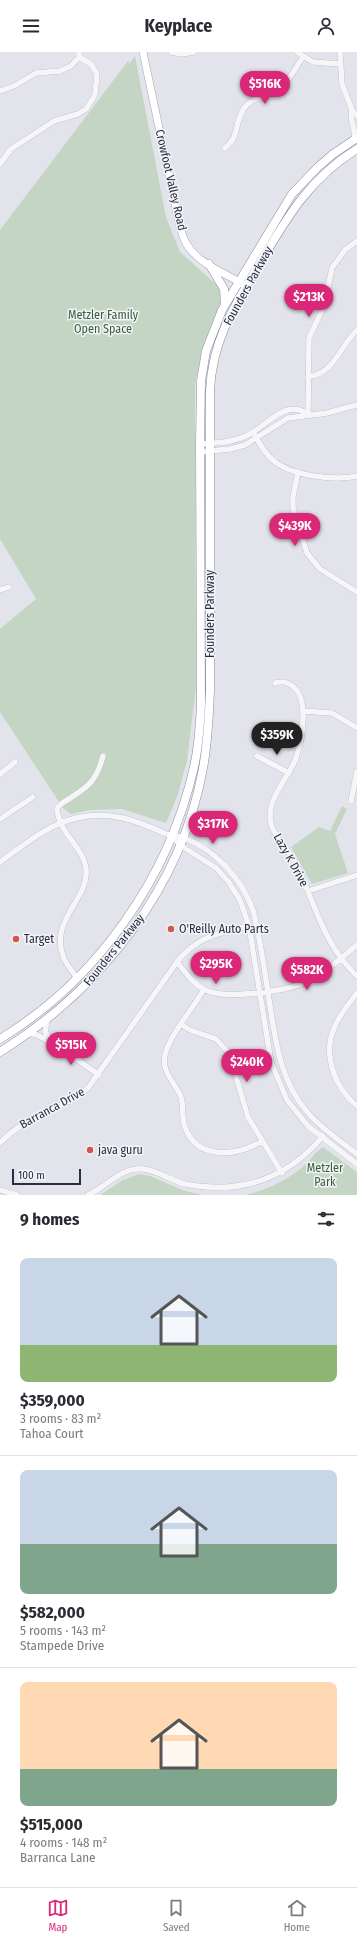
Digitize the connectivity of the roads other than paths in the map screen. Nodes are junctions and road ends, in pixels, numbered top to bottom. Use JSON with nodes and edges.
{"nodes":[{"id":1,"x":144,"y":52,"type":"edge"},
{"id":2,"x":171,"y":52,"type":"edge"},
{"id":3,"x":194,"y":52,"type":"edge"},
{"id":4,"x":297,"y":52,"type":"edge"},
{"id":5,"x":340,"y":52,"type":"edge"},
{"id":6,"x":79,"y":55,"type":"edge"},
{"id":7,"x":303,"y":57,"type":"junction"},
{"id":8,"x":340,"y":64,"type":"junction"},
{"id":9,"x":0,"y":91,"type":"edge"},
{"id":10,"x":352,"y":110,"type":"junction"},
{"id":11,"x":357,"y":116,"type":"edge"},
{"id":12,"x":355,"y":139,"type":"edge"},
{"id":13,"x":225,"y":148,"type":"dead end"},
{"id":14,"x":357,"y":149,"type":"edge"},
{"id":15,"x":0,"y":164,"type":"edge"},
{"id":16,"x":357,"y":240,"type":"edge"},
{"id":17,"x":209,"y":264,"type":"junction"},
{"id":18,"x":239,"y":281,"type":"junction"},
{"id":19,"x":246,"y":286,"type":"junction"},
{"id":20,"x":225,"y":304,"type":"junction"},
{"id":21,"x":357,"y":330,"type":"edge"},
{"id":22,"x":308,"y":377,"type":"junction"},
{"id":23,"x":357,"y":405,"type":"edge"},
{"id":24,"x":308,"y":414,"type":"junction"},
{"id":25,"x":253,"y":432,"type":"junction"},
{"id":26,"x":257,"y":439,"type":"junction"},
{"id":27,"x":200,"y":448,"type":"junction"},
{"id":28,"x":210,"y":448,"type":"junction"},
{"id":29,"x":298,"y":472,"type":"junction"},
{"id":30,"x":357,"y":476,"type":"edge"},
{"id":31,"x":9,"y":588,"type":"dead end"},
{"id":32,"x":0,"y":590,"type":"edge"},
{"id":33,"x":357,"y":592,"type":"edge"},
{"id":34,"x":275,"y":683,"type":"dead end"},
{"id":35,"x":304,"y":712,"type":"junction"},
{"id":36,"x":357,"y":728,"type":"edge"},
{"id":37,"x":102,"y":756,"type":"dead end"},
{"id":38,"x":257,"y":756,"type":"dead end"},
{"id":39,"x":15,"y":762,"type":"dead end"},
{"id":40,"x":357,"y":771,"type":"edge"},
{"id":41,"x":289,"y":773,"type":"junction"},
{"id":42,"x":0,"y":774,"type":"edge"},
{"id":43,"x":33,"y":797,"type":"dead end"},
{"id":44,"x":350,"y":801,"type":"dead end"},
{"id":45,"x":1,"y":816,"type":"edge"},
{"id":46,"x":62,"y":822,"type":"junction"},
{"id":47,"x":172,"y":836,"type":"junction"},
{"id":48,"x":181,"y":841,"type":"junction"},
{"id":49,"x":0,"y":862,"type":"edge"},
{"id":50,"x":357,"y":875,"type":"edge"},
{"id":51,"x":308,"y":891,"type":"junction"},
{"id":52,"x":240,"y":900,"type":"junction"},
{"id":53,"x":253,"y":910,"type":"junction"},
{"id":54,"x":249,"y":926,"type":"junction"},
{"id":55,"x":357,"y":945,"type":"edge"},
{"id":56,"x":340,"y":958,"type":"junction"},
{"id":57,"x":177,"y":962,"type":"junction"},
{"id":58,"x":357,"y":976,"type":"edge"},
{"id":59,"x":77,"y":979,"type":"junction"},
{"id":60,"x":204,"y":989,"type":"junction"},
{"id":61,"x":267,"y":990,"type":"junction"},
{"id":62,"x":259,"y":992,"type":"junction"},
{"id":63,"x":357,"y":993,"type":"edge"},
{"id":64,"x":67,"y":1004,"type":"junction"},
{"id":65,"x":47,"y":1020,"type":"junction"},
{"id":66,"x":182,"y":1025,"type":"junction"},
{"id":67,"x":29,"y":1033,"type":"junction"},
{"id":68,"x":0,"y":1039,"type":"edge"},
{"id":69,"x":54,"y":1043,"type":"junction"},
{"id":70,"x":0,"y":1052,"type":"edge"},
{"id":71,"x":99,"y":1075,"type":"junction"},
{"id":72,"x":357,"y":1106,"type":"edge"},
{"id":73,"x":327,"y":1131,"type":"junction"},
{"id":74,"x":322,"y":1137,"type":"junction"},
{"id":75,"x":262,"y":1142,"type":"junction"},
{"id":76,"x":0,"y":1143,"type":"edge"},
{"id":77,"x":357,"y":1154,"type":"edge"},
{"id":78,"x":357,"y":1164,"type":"edge"},
{"id":79,"x":282,"y":1173,"type":"junction"},
{"id":80,"x":0,"y":1190,"type":"edge"},
{"id":81,"x":17,"y":1195,"type":"edge"},
{"id":82,"x":88,"y":1195,"type":"edge"}],
"edges":[{"from":1,"to":17,"type":"main road","name":"Crowfoot Valley Road"},
{"from":2,"to":3,"type":"street"},
{"from":4,"to":7,"type":"street"},
{"from":5,"to":8,"type":"street"},
{"from":6,"to":9,"type":"street"},
{"from":6,"to":15,"type":"street"},
{"from":7,"to":8,"type":"street"},
{"from":7,"to":13,"type":"street"},
{"from":8,"to":10,"type":"street"},
{"from":10,"to":11,"type":"street"},
{"from":10,"to":12,"type":"street"},
{"from":12,"to":18,"type":"highway","name":"Founders Parkway"},
{"from":14,"to":19,"type":"highway","name":"Founders Parkway"},
{"from":16,"to":22,"type":"street"},
{"from":17,"to":18,"type":"main road","name":"Crowfoot Valley Road"},
{"from":17,"to":20,"type":"highway"},
{"from":18,"to":19,"type":"main road","name":"Crowfoot Valley Road"},
{"from":18,"to":20,"type":"highway","name":"Founders Parkway"},
{"from":19,"to":28,"type":"highway","name":"Founders Parkway"},
{"from":20,"to":27,"type":"highway","name":"Founders Parkway"},
{"from":21,"to":22,"type":"street"},
{"from":22,"to":24,"type":"street"},
{"from":23,"to":24,"type":"street"},
{"from":24,"to":25,"type":"street"},
{"from":24,"to":26,"type":"street"},
{"from":25,"to":26,"type":"street"},
{"from":25,"to":28,"type":"street"},
{"from":26,"to":28,"type":"street"},
{"from":26,"to":29,"type":"street"},
{"from":27,"to":28,"type":"street"},
{"from":27,"to":47,"type":"highway","name":"Founders Parkway"},
{"from":28,"to":48,"type":"highway","name":"Founders Parkway"},
{"from":29,"to":30,"type":"street"},
{"from":29,"to":33,"type":"street"},
{"from":31,"to":32,"type":"street"},
{"from":34,"to":35,"type":"street","name":"Lazy K Drive"},
{"from":35,"to":36,"type":"street"},
{"from":35,"to":41,"type":"street","name":"Lazy K Drive"},
{"from":37,"to":46,"type":"street"},
{"from":38,"to":41,"type":"street"},
{"from":39,"to":42,"type":"street"},
{"from":40,"to":44,"type":"street"},
{"from":41,"to":51,"type":"street","name":"Lazy K Drive"},
{"from":43,"to":45,"type":"street"},
{"from":46,"to":47,"type":"street"},
{"from":46,"to":49,"type":"street"},
{"from":46,"to":59,"type":"street"},
{"from":47,"to":48,"type":"street"},
{"from":47,"to":59,"type":"highway","name":"Founders Parkway"},
{"from":48,"to":52,"type":"street"},
{"from":48,"to":53,"type":"street"},
{"from":48,"to":64,"type":"highway","name":"Founders Parkway"},
{"from":50,"to":51,"type":"street"},
{"from":51,"to":56,"type":"street","name":"Lazy K Drive"},
{"from":52,"to":53,"type":"street"},
{"from":52,"to":54,"type":"street"},
{"from":53,"to":61,"type":"street"},
{"from":54,"to":57,"type":"street","name":"Barranca Drive"},
{"from":54,"to":62,"type":"street"},
{"from":55,"to":56,"type":"street"},
{"from":56,"to":58,"type":"street","name":"Lazy K Drive"},
{"from":56,"to":61,"type":"street"},
{"from":57,"to":60,"type":"street"},
{"from":57,"to":71,"type":"street","name":"Barranca Drive"},
{"from":59,"to":64,"type":"highway"},
{"from":59,"to":68,"type":"highway","name":"Founders Parkway"},
{"from":60,"to":62,"type":"street"},
{"from":60,"to":66,"type":"street"},
{"from":61,"to":62,"type":"street"},
{"from":61,"to":73,"type":"street"},
{"from":62,"to":74,"type":"street"},
{"from":63,"to":72,"type":"street"},
{"from":64,"to":65,"type":"highway","name":"Founders Parkway"},
{"from":65,"to":67,"type":"highway","name":"Founders Parkway"},
{"from":65,"to":69,"type":"street"},
{"from":66,"to":75,"type":"street"},
{"from":66,"to":75,"type":"street"},
{"from":67,"to":69,"type":"street"},
{"from":67,"to":70,"type":"highway","name":"Founders Parkway"},
{"from":69,"to":71,"type":"street"},
{"from":71,"to":76,"type":"street","name":"Barranca Drive"},
{"from":73,"to":74,"type":"street"},
{"from":73,"to":77,"type":"street"},
{"from":74,"to":78,"type":"street"},
{"from":74,"to":79,"type":"street"},
{"from":75,"to":79,"type":"street"},
{"from":79,"to":82,"type":"street"},
{"from":80,"to":81,"type":"street"}]}
